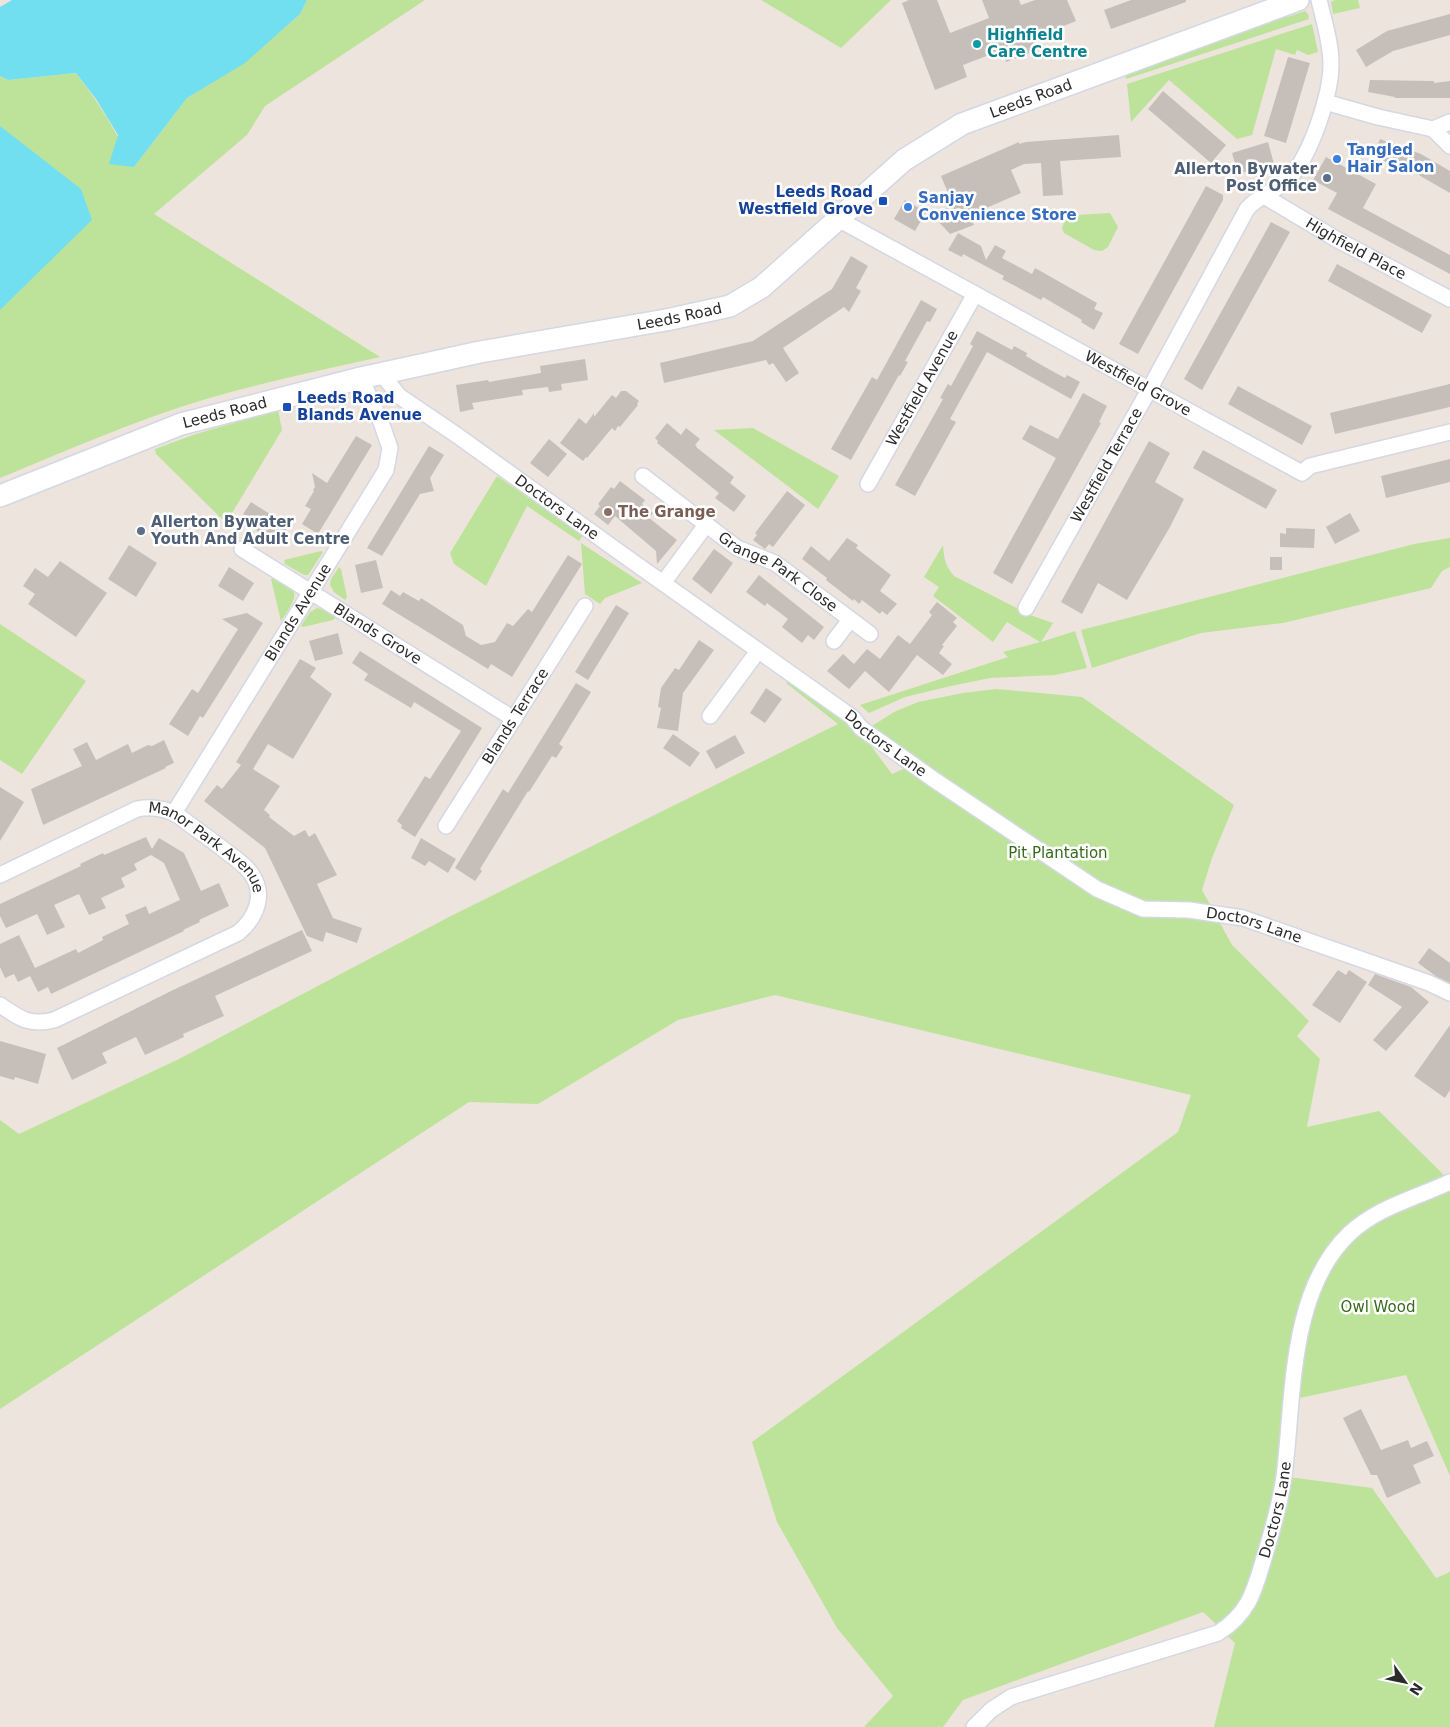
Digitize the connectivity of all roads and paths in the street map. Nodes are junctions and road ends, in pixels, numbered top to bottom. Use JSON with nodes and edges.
{"nodes":[{"id":1,"x":1298,"y":0,"type":"edge"},
{"id":2,"x":1319,"y":0,"type":"edge"},
{"id":3,"x":1325,"y":102,"type":"junction"},
{"id":4,"x":1450,"y":122,"type":"edge"},
{"id":5,"x":1433,"y":128,"type":"junction"},
{"id":6,"x":1450,"y":146,"type":"edge"},
{"id":7,"x":1264,"y":196,"type":"junction"},
{"id":8,"x":838,"y":219,"type":"junction"},
{"id":9,"x":975,"y":294,"type":"junction"},
{"id":10,"x":1450,"y":300,"type":"edge"},
{"id":11,"x":372,"y":376,"type":"junction"},
{"id":12,"x":1149,"y":390,"type":"junction"},
{"id":13,"x":1450,"y":432,"type":"edge"},
{"id":14,"x":644,"y":476,"type":"dead end"},
{"id":15,"x":868,"y":484,"type":"dead end"},
{"id":16,"x":0,"y":496,"type":"edge"},
{"id":17,"x":706,"y":525,"type":"junction"},
{"id":18,"x":242,"y":549,"type":"dead end"},
{"id":19,"x":663,"y":583,"type":"junction"},
{"id":20,"x":310,"y":591,"type":"junction"},
{"id":21,"x":585,"y":606,"type":"dead end"},
{"id":22,"x":1026,"y":608,"type":"dead end"},
{"id":23,"x":850,"y":620,"type":"junction"},
{"id":24,"x":870,"y":634,"type":"dead end"},
{"id":25,"x":834,"y":641,"type":"dead end"},
{"id":26,"x":758,"y":651,"type":"junction"},
{"id":27,"x":710,"y":716,"type":"dead end"},
{"id":28,"x":514,"y":719,"type":"junction"},
{"id":29,"x":174,"y":813,"type":"junction"},
{"id":30,"x":446,"y":826,"type":"dead end"},
{"id":31,"x":1,"y":871,"type":"edge"},
{"id":32,"x":1450,"y":994,"type":"edge"},
{"id":33,"x":0,"y":1005,"type":"edge"},
{"id":34,"x":1450,"y":1182,"type":"edge"},
{"id":35,"x":974,"y":1727,"type":"edge"}],
"edges":[{"from":1,"to":8,"type":"street","name":"Leeds Road"},
{"from":2,"to":3,"type":"street","name":"Westfield Terrace"},
{"from":3,"to":5,"type":"street"},
{"from":3,"to":7,"type":"street","name":"Westfield Terrace"},
{"from":4,"to":5,"type":"street"},
{"from":5,"to":6,"type":"street"},
{"from":7,"to":10,"type":"street","name":"Highfield Place"},
{"from":7,"to":12,"type":"street","name":"Westfield Terrace"},
{"from":8,"to":9,"type":"street","name":"Westfield Grove"},
{"from":8,"to":11,"type":"street","name":"Leeds Road"},
{"from":9,"to":12,"type":"street","name":"Westfield Grove"},
{"from":9,"to":15,"type":"street","name":"Westfield Avenue"},
{"from":11,"to":16,"type":"street","name":"Leeds Road"},
{"from":11,"to":19,"type":"street","name":"Doctors Lane"},
{"from":11,"to":20,"type":"street","name":"Blands Avenue"},
{"from":12,"to":13,"type":"street","name":"Westfield Grove"},
{"from":12,"to":22,"type":"street","name":"Westfield Terrace"},
{"from":14,"to":17,"type":"street","name":"Grange Park Close"},
{"from":17,"to":19,"type":"street","name":"Grange Park Close"},
{"from":17,"to":23,"type":"street","name":"Grange Park Close"},
{"from":18,"to":20,"type":"street","name":"Blands Grove"},
{"from":19,"to":26,"type":"street","name":"Doctors Lane"},
{"from":20,"to":28,"type":"street","name":"Blands Grove"},
{"from":20,"to":29,"type":"street","name":"Blands Avenue"},
{"from":21,"to":28,"type":"street","name":"Blands Terrace"},
{"from":23,"to":24,"type":"street","name":"Grange Park Close"},
{"from":23,"to":25,"type":"street","name":"Grange Park Close"},
{"from":26,"to":27,"type":"street"},
{"from":26,"to":32,"type":"street","name":"Doctors Lane"},
{"from":28,"to":30,"type":"street","name":"Blands Terrace"},
{"from":29,"to":31,"type":"street","name":"Manor Park Avenue"},
{"from":29,"to":33,"type":"street","name":"Manor Park Avenue"},
{"from":34,"to":35,"type":"street","name":"Doctors Lane"}]}
